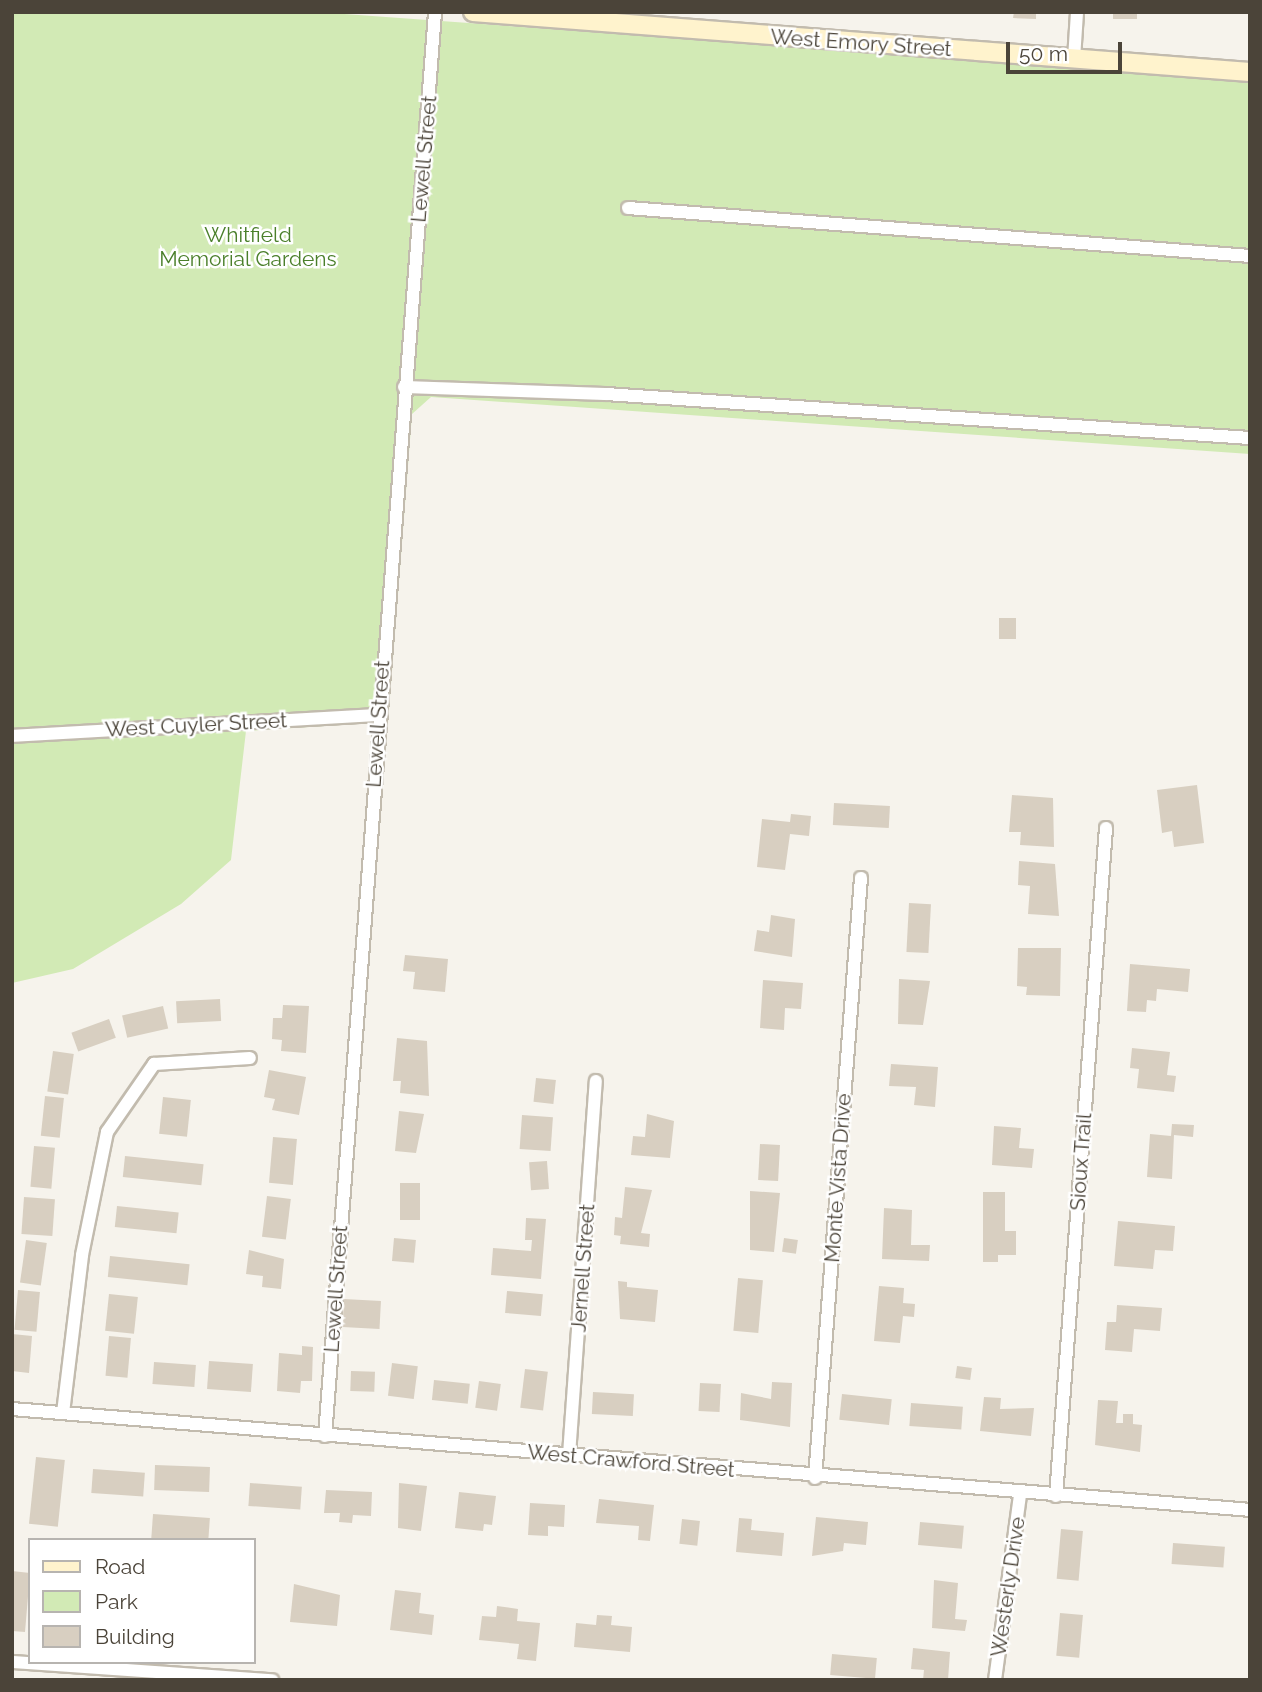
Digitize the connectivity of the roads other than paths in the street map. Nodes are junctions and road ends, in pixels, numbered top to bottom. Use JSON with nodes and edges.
{"nodes":[{"id":1,"x":435,"y":12,"type":"edge"},
{"id":2,"x":473,"y":12,"type":"edge"},
{"id":3,"x":1077,"y":12,"type":"edge"},
{"id":4,"x":1074,"y":59,"type":"junction"},
{"id":5,"x":1250,"y":72,"type":"edge"},
{"id":6,"x":628,"y":208,"type":"dead end"},
{"id":7,"x":1250,"y":256,"type":"edge"},
{"id":8,"x":404,"y":387,"type":"junction"},
{"id":9,"x":1250,"y":438,"type":"edge"},
{"id":10,"x":379,"y":715,"type":"junction"},
{"id":11,"x":12,"y":736,"type":"edge"},
{"id":12,"x":1106,"y":828,"type":"dead end"},
{"id":13,"x":861,"y":878,"type":"dead end"},
{"id":14,"x":250,"y":1058,"type":"dead end"},
{"id":15,"x":596,"y":1081,"type":"dead end"},
{"id":16,"x":12,"y":1409,"type":"edge"},
{"id":17,"x":63,"y":1413,"type":"junction"},
{"id":18,"x":325,"y":1436,"type":"junction"},
{"id":19,"x":569,"y":1455,"type":"junction"},
{"id":20,"x":814,"y":1478,"type":"junction"},
{"id":21,"x":1020,"y":1494,"type":"junction"},
{"id":22,"x":1056,"y":1496,"type":"junction"},
{"id":23,"x":1250,"y":1510,"type":"edge"},
{"id":24,"x":41,"y":1664,"type":"edge"},
{"id":25,"x":272,"y":1680,"type":"edge"},
{"id":26,"x":995,"y":1680,"type":"edge"}],
"edges":[{"from":1,"to":8,"type":"street","name":"Lewell Street"},
{"from":2,"to":4,"type":"street","name":"West Emory Street"},
{"from":3,"to":4,"type":"street"},
{"from":4,"to":5,"type":"street","name":"West Emory Street"},
{"from":6,"to":7,"type":"street"},
{"from":8,"to":9,"type":"street"},
{"from":8,"to":10,"type":"street","name":"Lewell Street"},
{"from":10,"to":11,"type":"street","name":"West Cuyler Street"},
{"from":10,"to":18,"type":"street","name":"Lewell Street"},
{"from":12,"to":22,"type":"street","name":"Sioux Trail"},
{"from":13,"to":20,"type":"street","name":"Monte Vista Drive"},
{"from":14,"to":17,"type":"street"},
{"from":15,"to":19,"type":"street","name":"Jernell Street"},
{"from":16,"to":17,"type":"street","name":"West Crawford Street"},
{"from":17,"to":18,"type":"street","name":"West Crawford Street"},
{"from":18,"to":19,"type":"street","name":"West Crawford Street"},
{"from":19,"to":20,"type":"street","name":"West Crawford Street"},
{"from":20,"to":21,"type":"street","name":"West Crawford Street"},
{"from":21,"to":22,"type":"street","name":"West Crawford Street"},
{"from":21,"to":26,"type":"street","name":"Westerly Drive"},
{"from":22,"to":23,"type":"street","name":"West Crawford Street"},
{"from":24,"to":25,"type":"street"}]}
